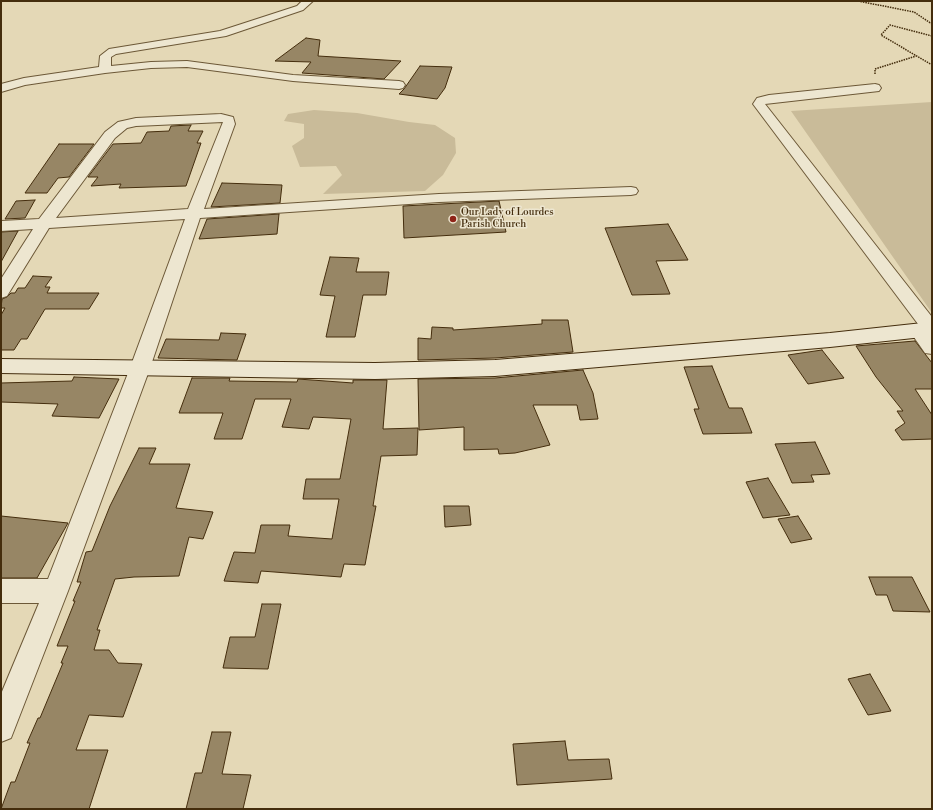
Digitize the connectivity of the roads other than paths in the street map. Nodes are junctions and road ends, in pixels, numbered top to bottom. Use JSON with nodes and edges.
{"nodes":[{"id":1,"x":308,"y":1,"type":"edge"},
{"id":2,"x":105,"y":70,"type":"junction"},
{"id":3,"x":399,"y":85,"type":"dead end"},
{"id":4,"x":1,"y":88,"type":"edge"},
{"id":5,"x":875,"y":88,"type":"road end"},
{"id":6,"x":631,"y":191,"type":"dead end"},
{"id":7,"x":194,"y":214,"type":"junction"},
{"id":8,"x":44,"y":223,"type":"junction"},
{"id":9,"x":1,"y":226,"type":"edge"},
{"id":10,"x":1,"y":292,"type":"edge"},
{"id":11,"x":927,"y":329,"type":"edge"},
{"id":12,"x":932,"y":348,"type":"edge"},
{"id":13,"x":1,"y":366,"type":"edge"},
{"id":14,"x":140,"y":368,"type":"junction"},
{"id":15,"x":1,"y":591,"type":"edge"},
{"id":16,"x":56,"y":591,"type":"junction"},
{"id":17,"x":1,"y":728,"type":"edge"}],
"edges":[{"from":1,"to":2,"type":"street"},
{"from":2,"to":3,"type":"street"},
{"from":2,"to":4,"type":"street"},
{"from":5,"to":11,"type":"street"},
{"from":6,"to":7,"type":"street"},
{"from":7,"to":8,"type":"street"},
{"from":7,"to":8,"type":"street"},
{"from":7,"to":14,"type":"street"},
{"from":8,"to":9,"type":"street"},
{"from":8,"to":10,"type":"street"},
{"from":11,"to":12,"type":"street"},
{"from":11,"to":14,"type":"street"},
{"from":13,"to":14,"type":"street"},
{"from":14,"to":16,"type":"street"},
{"from":15,"to":16,"type":"street"},
{"from":16,"to":17,"type":"street"}]}
